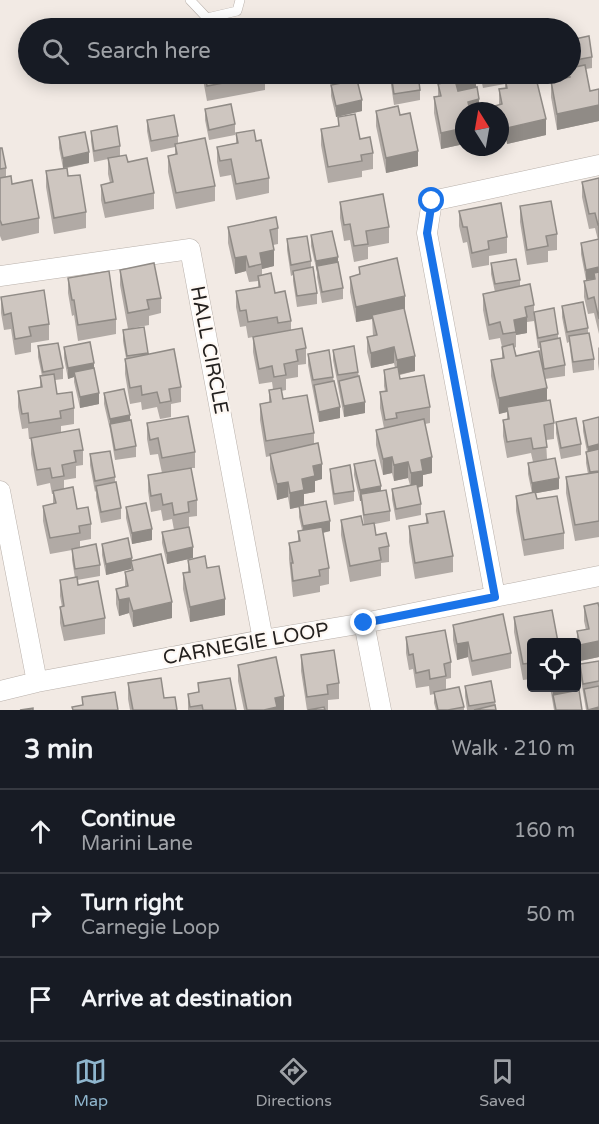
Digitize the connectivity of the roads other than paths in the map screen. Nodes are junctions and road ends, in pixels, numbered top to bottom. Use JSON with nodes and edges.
{"nodes":[{"id":1,"x":190,"y":0,"type":"edge"},
{"id":2,"x":240,"y":0,"type":"edge"},
{"id":3,"x":599,"y":165,"type":"edge"},
{"id":4,"x":0,"y":276,"type":"edge"},
{"id":5,"x":0,"y":491,"type":"edge"},
{"id":6,"x":599,"y":576,"type":"edge"},
{"id":7,"x":495,"y":597,"type":"junction"},
{"id":8,"x":364,"y":623,"type":"junction"},
{"id":9,"x":263,"y":640,"type":"junction"},
{"id":10,"x":37,"y":682,"type":"junction"},
{"id":11,"x":0,"y":691,"type":"edge"},
{"id":12,"x":381,"y":710,"type":"edge"}],
"edges":[{"from":1,"to":2,"type":"lane"},
{"from":3,"to":7,"type":"street"},
{"from":4,"to":9,"type":"street","name":"HALL CIRCLE"},
{"from":5,"to":10,"type":"street"},
{"from":6,"to":7,"type":"street","name":"CARNEGIE LOOP"},
{"from":7,"to":8,"type":"street","name":"CARNEGIE LOOP"},
{"from":8,"to":9,"type":"street","name":"CARNEGIE LOOP"},
{"from":8,"to":12,"type":"street"},
{"from":9,"to":10,"type":"street","name":"CARNEGIE LOOP"},
{"from":10,"to":11,"type":"street","name":"CARNEGIE LOOP"}]}
